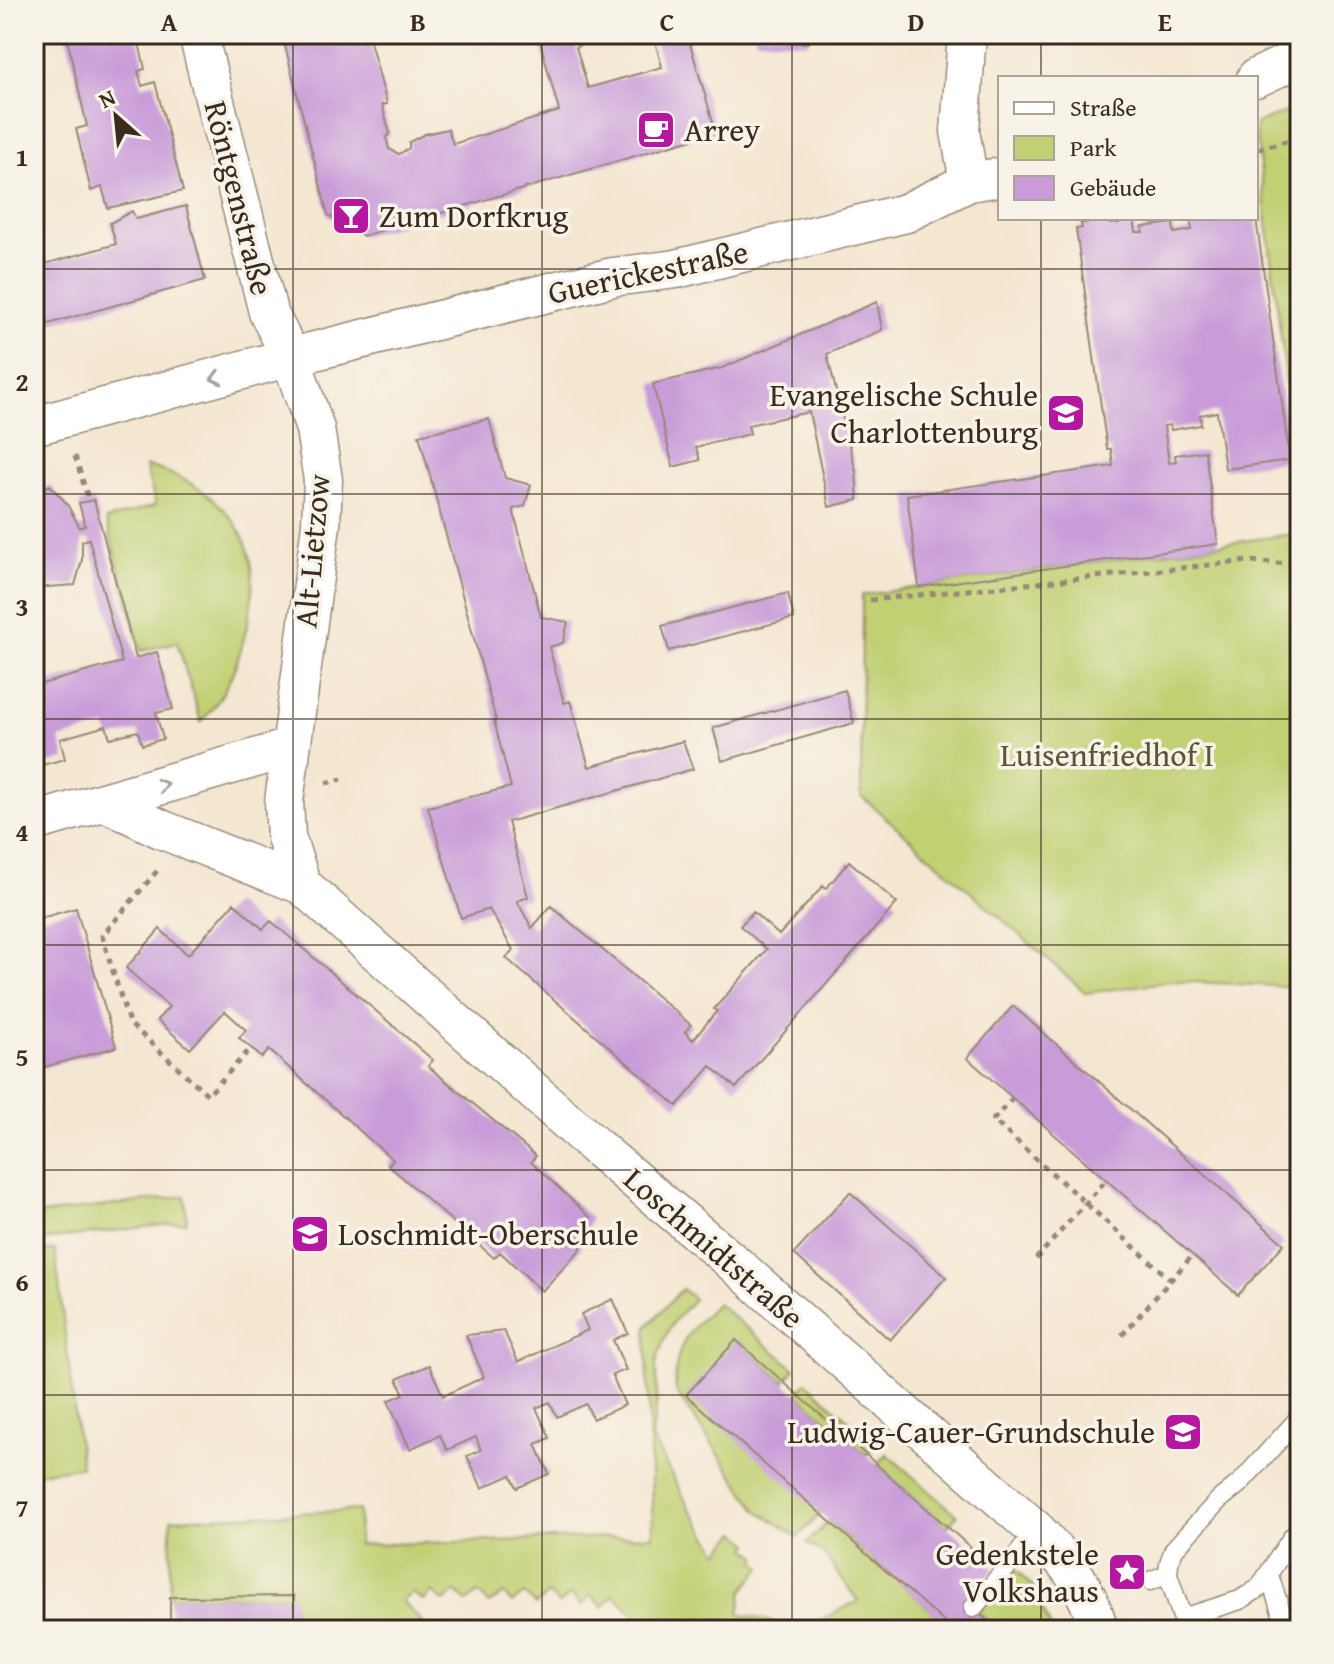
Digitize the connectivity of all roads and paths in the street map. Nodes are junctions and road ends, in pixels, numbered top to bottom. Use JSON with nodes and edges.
{"nodes":[{"id":1,"x":198,"y":34,"type":"edge"},
{"id":2,"x":967,"y":34,"type":"edge"},
{"id":3,"x":1300,"y":57,"type":"edge"},
{"id":4,"x":1258,"y":77,"type":"edge"},
{"id":5,"x":1300,"y":137,"type":"edge"},
{"id":6,"x":1258,"y":149,"type":"dead end"},
{"id":7,"x":984,"y":180,"type":"edge"},
{"id":8,"x":291,"y":357,"type":"junction"},
{"id":9,"x":34,"y":426,"type":"edge"},
{"id":10,"x":74,"y":451,"type":"dead end"},
{"id":11,"x":89,"y":501,"type":"dead end"},
{"id":12,"x":1300,"y":565,"type":"edge"},
{"id":13,"x":870,"y":600,"type":"dead end"},
{"id":14,"x":290,"y":748,"type":"junction"},
{"id":15,"x":105,"y":802,"type":"junction"},
{"id":16,"x":34,"y":822,"type":"edge"},
{"id":17,"x":160,"y":867,"type":"dead end"},
{"id":18,"x":302,"y":885,"type":"junction"},
{"id":19,"x":251,"y":1048,"type":"dead end"},
{"id":20,"x":1013,"y":1098,"type":"dead end"},
{"id":21,"x":1107,"y":1179,"type":"dead end"},
{"id":22,"x":1086,"y":1203,"type":"junction"},
{"id":23,"x":1193,"y":1255,"type":"dead end"},
{"id":24,"x":1036,"y":1259,"type":"dead end"},
{"id":25,"x":1171,"y":1280,"type":"junction"},
{"id":26,"x":1122,"y":1335,"type":"dead end"},
{"id":27,"x":1300,"y":1417,"type":"edge"},
{"id":28,"x":1300,"y":1530,"type":"edge"},
{"id":29,"x":1037,"y":1531,"type":"junction"},
{"id":30,"x":1168,"y":1574,"type":"junction"},
{"id":31,"x":1269,"y":1575,"type":"junction"},
{"id":32,"x":1150,"y":1581,"type":"dead end"},
{"id":33,"x":973,"y":1608,"type":"dead end"},
{"id":34,"x":1185,"y":1624,"type":"edge"},
{"id":35,"x":1099,"y":1630,"type":"edge"},
{"id":36,"x":1287,"y":1630,"type":"edge"}],
"edges":[{"from":1,"to":8,"type":"street","name":"Röntgenstraße"},
{"from":2,"to":7,"type":"street"},
{"from":3,"to":4,"type":"street"},
{"from":5,"to":6,"type":"path"},
{"from":7,"to":8,"type":"street","name":"Guerickestraße"},
{"from":8,"to":9,"type":"street","one_way":true},
{"from":8,"to":14,"type":"street","name":"Alt-Lietzow"},
{"from":10,"to":11,"type":"path"},
{"from":12,"to":13,"type":"path"},
{"from":15,"to":14,"type":"street","one_way":true},
{"from":14,"to":18,"type":"street","name":"Loschmidtstraße"},
{"from":15,"to":16,"type":"street"},
{"from":15,"to":18,"type":"street","name":"Loschmidtstraße"},
{"from":17,"to":19,"type":"path"},
{"from":18,"to":29,"type":"street","name":"Loschmidtstraße"},
{"from":20,"to":22,"type":"path"},
{"from":21,"to":22,"type":"path"},
{"from":22,"to":24,"type":"path"},
{"from":22,"to":25,"type":"path"},
{"from":23,"to":25,"type":"path"},
{"from":25,"to":26,"type":"path"},
{"from":27,"to":30,"type":"lane"},
{"from":28,"to":31,"type":"lane"},
{"from":29,"to":33,"type":"lane"},
{"from":29,"to":35,"type":"street","name":"Loschmidtstraße"},
{"from":30,"to":32,"type":"lane"},
{"from":30,"to":34,"type":"lane"},
{"from":31,"to":34,"type":"lane"},
{"from":31,"to":36,"type":"lane"}]}
